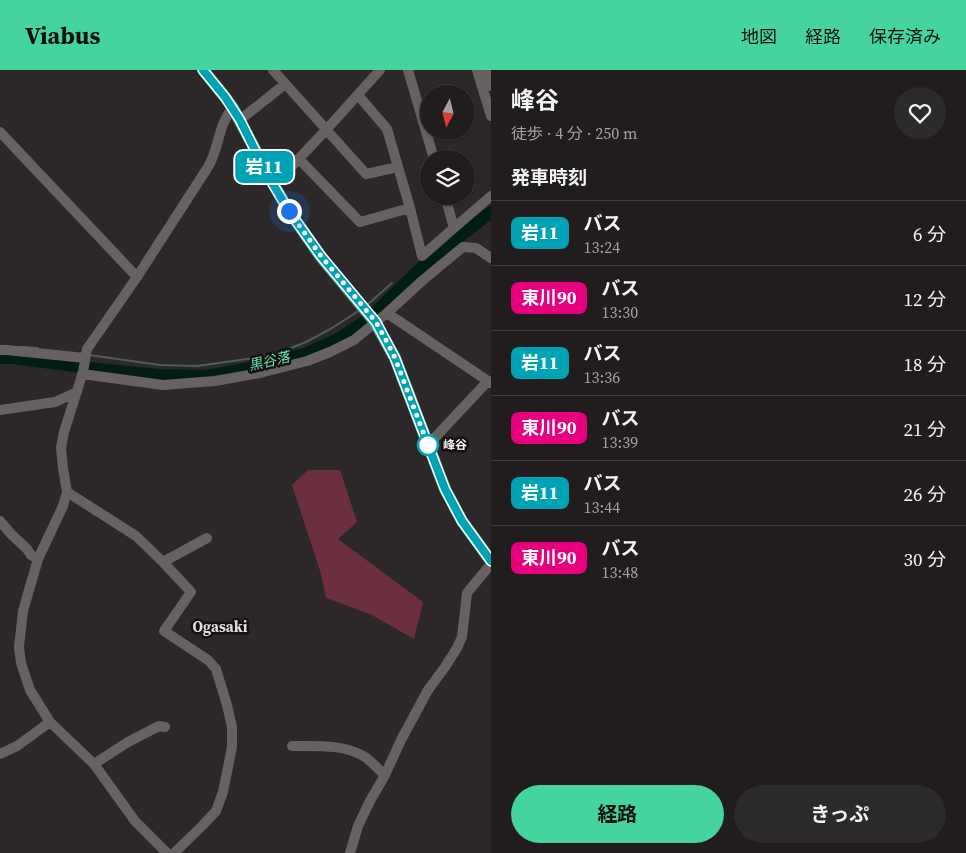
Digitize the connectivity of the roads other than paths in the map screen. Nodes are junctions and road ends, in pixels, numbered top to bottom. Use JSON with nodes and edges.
{"nodes":[{"id":1,"x":203,"y":70,"type":"edge"},
{"id":2,"x":273,"y":70,"type":"edge"},
{"id":3,"x":380,"y":70,"type":"edge"},
{"id":4,"x":408,"y":70,"type":"edge"},
{"id":5,"x":477,"y":70,"type":"edge"},
{"id":6,"x":486,"y":70,"type":"edge"},
{"id":7,"x":285,"y":84,"type":"junction"},
{"id":8,"x":491,"y":86,"type":"edge"},
{"id":9,"x":358,"y":95,"type":"junction"},
{"id":10,"x":233,"y":108,"type":"junction"},
{"id":11,"x":491,"y":116,"type":"edge"},
{"id":12,"x":240,"y":120,"type":"junction"},
{"id":13,"x":326,"y":130,"type":"junction"},
{"id":14,"x":0,"y":132,"type":"edge"},
{"id":15,"x":431,"y":150,"type":"edge"},
{"id":16,"x":299,"y":159,"type":"junction"},
{"id":17,"x":398,"y":167,"type":"junction"},
{"id":18,"x":274,"y":186,"type":"junction"},
{"id":19,"x":491,"y":196,"type":"edge"},
{"id":20,"x":448,"y":205,"type":"edge"},
{"id":21,"x":410,"y":208,"type":"junction"},
{"id":22,"x":454,"y":228,"type":"junction"},
{"id":23,"x":491,"y":258,"type":"edge"},
{"id":24,"x":137,"y":277,"type":"junction"},
{"id":25,"x":387,"y":313,"type":"junction"},
{"id":26,"x":372,"y":318,"type":"junction"},
{"id":27,"x":0,"y":350,"type":"edge"},
{"id":28,"x":84,"y":367,"type":"junction"},
{"id":29,"x":489,"y":382,"type":"edge"},
{"id":30,"x":76,"y":392,"type":"junction"},
{"id":31,"x":0,"y":410,"type":"edge"},
{"id":32,"x":428,"y":445,"type":"junction"},
{"id":33,"x":67,"y":492,"type":"junction"},
{"id":34,"x":0,"y":521,"type":"edge"},
{"id":35,"x":207,"y":538,"type":"dead end"},
{"id":36,"x":38,"y":559,"type":"junction"},
{"id":37,"x":163,"y":562,"type":"junction"},
{"id":38,"x":491,"y":563,"type":"edge"},
{"id":39,"x":50,"y":722,"type":"junction"},
{"id":40,"x":165,"y":727,"type":"dead end"},
{"id":41,"x":292,"y":746,"type":"dead end"},
{"id":42,"x":0,"y":754,"type":"edge"},
{"id":43,"x":94,"y":764,"type":"junction"},
{"id":44,"x":385,"y":775,"type":"junction"},
{"id":45,"x":167,"y":853,"type":"edge"},
{"id":46,"x":174,"y":853,"type":"edge"},
{"id":47,"x":350,"y":853,"type":"edge"}],
"edges":[{"from":1,"to":10,"type":"main road"},
{"from":2,"to":7,"type":"street"},
{"from":3,"to":9,"type":"street"},
{"from":4,"to":15,"type":"street"},
{"from":5,"to":11,"type":"street"},
{"from":6,"to":8,"type":"street"},
{"from":7,"to":12,"type":"street"},
{"from":7,"to":13,"type":"street"},
{"from":9,"to":13,"type":"street"},
{"from":9,"to":17,"type":"street"},
{"from":10,"to":12,"type":"main road"},
{"from":10,"to":24,"type":"street"},
{"from":12,"to":18,"type":"main road"},
{"from":13,"to":16,"type":"street"},
{"from":13,"to":17,"type":"street"},
{"from":14,"to":24,"type":"street"},
{"from":16,"to":18,"type":"street"},
{"from":16,"to":21,"type":"street"},
{"from":17,"to":21,"type":"street"},
{"from":18,"to":26,"type":"main road"},
{"from":19,"to":22,"type":"street"},
{"from":20,"to":22,"type":"street"},
{"from":21,"to":22,"type":"street"},
{"from":23,"to":25,"type":"street"},
{"from":24,"to":28,"type":"street"},
{"from":25,"to":26,"type":"street"},
{"from":25,"to":29,"type":"street"},
{"from":26,"to":28,"type":"street"},
{"from":26,"to":32,"type":"main road"},
{"from":27,"to":28,"type":"street"},
{"from":28,"to":30,"type":"street"},
{"from":29,"to":32,"type":"street"},
{"from":30,"to":31,"type":"street"},
{"from":30,"to":33,"type":"street"},
{"from":32,"to":38,"type":"main road"},
{"from":33,"to":36,"type":"street"},
{"from":33,"to":37,"type":"street"},
{"from":34,"to":36,"type":"street"},
{"from":35,"to":37,"type":"street"},
{"from":36,"to":39,"type":"street"},
{"from":37,"to":46,"type":"street"},
{"from":38,"to":44,"type":"street"},
{"from":39,"to":42,"type":"street"},
{"from":39,"to":43,"type":"street"},
{"from":40,"to":43,"type":"street"},
{"from":41,"to":44,"type":"street"},
{"from":43,"to":45,"type":"street"},
{"from":44,"to":47,"type":"street"}]}
